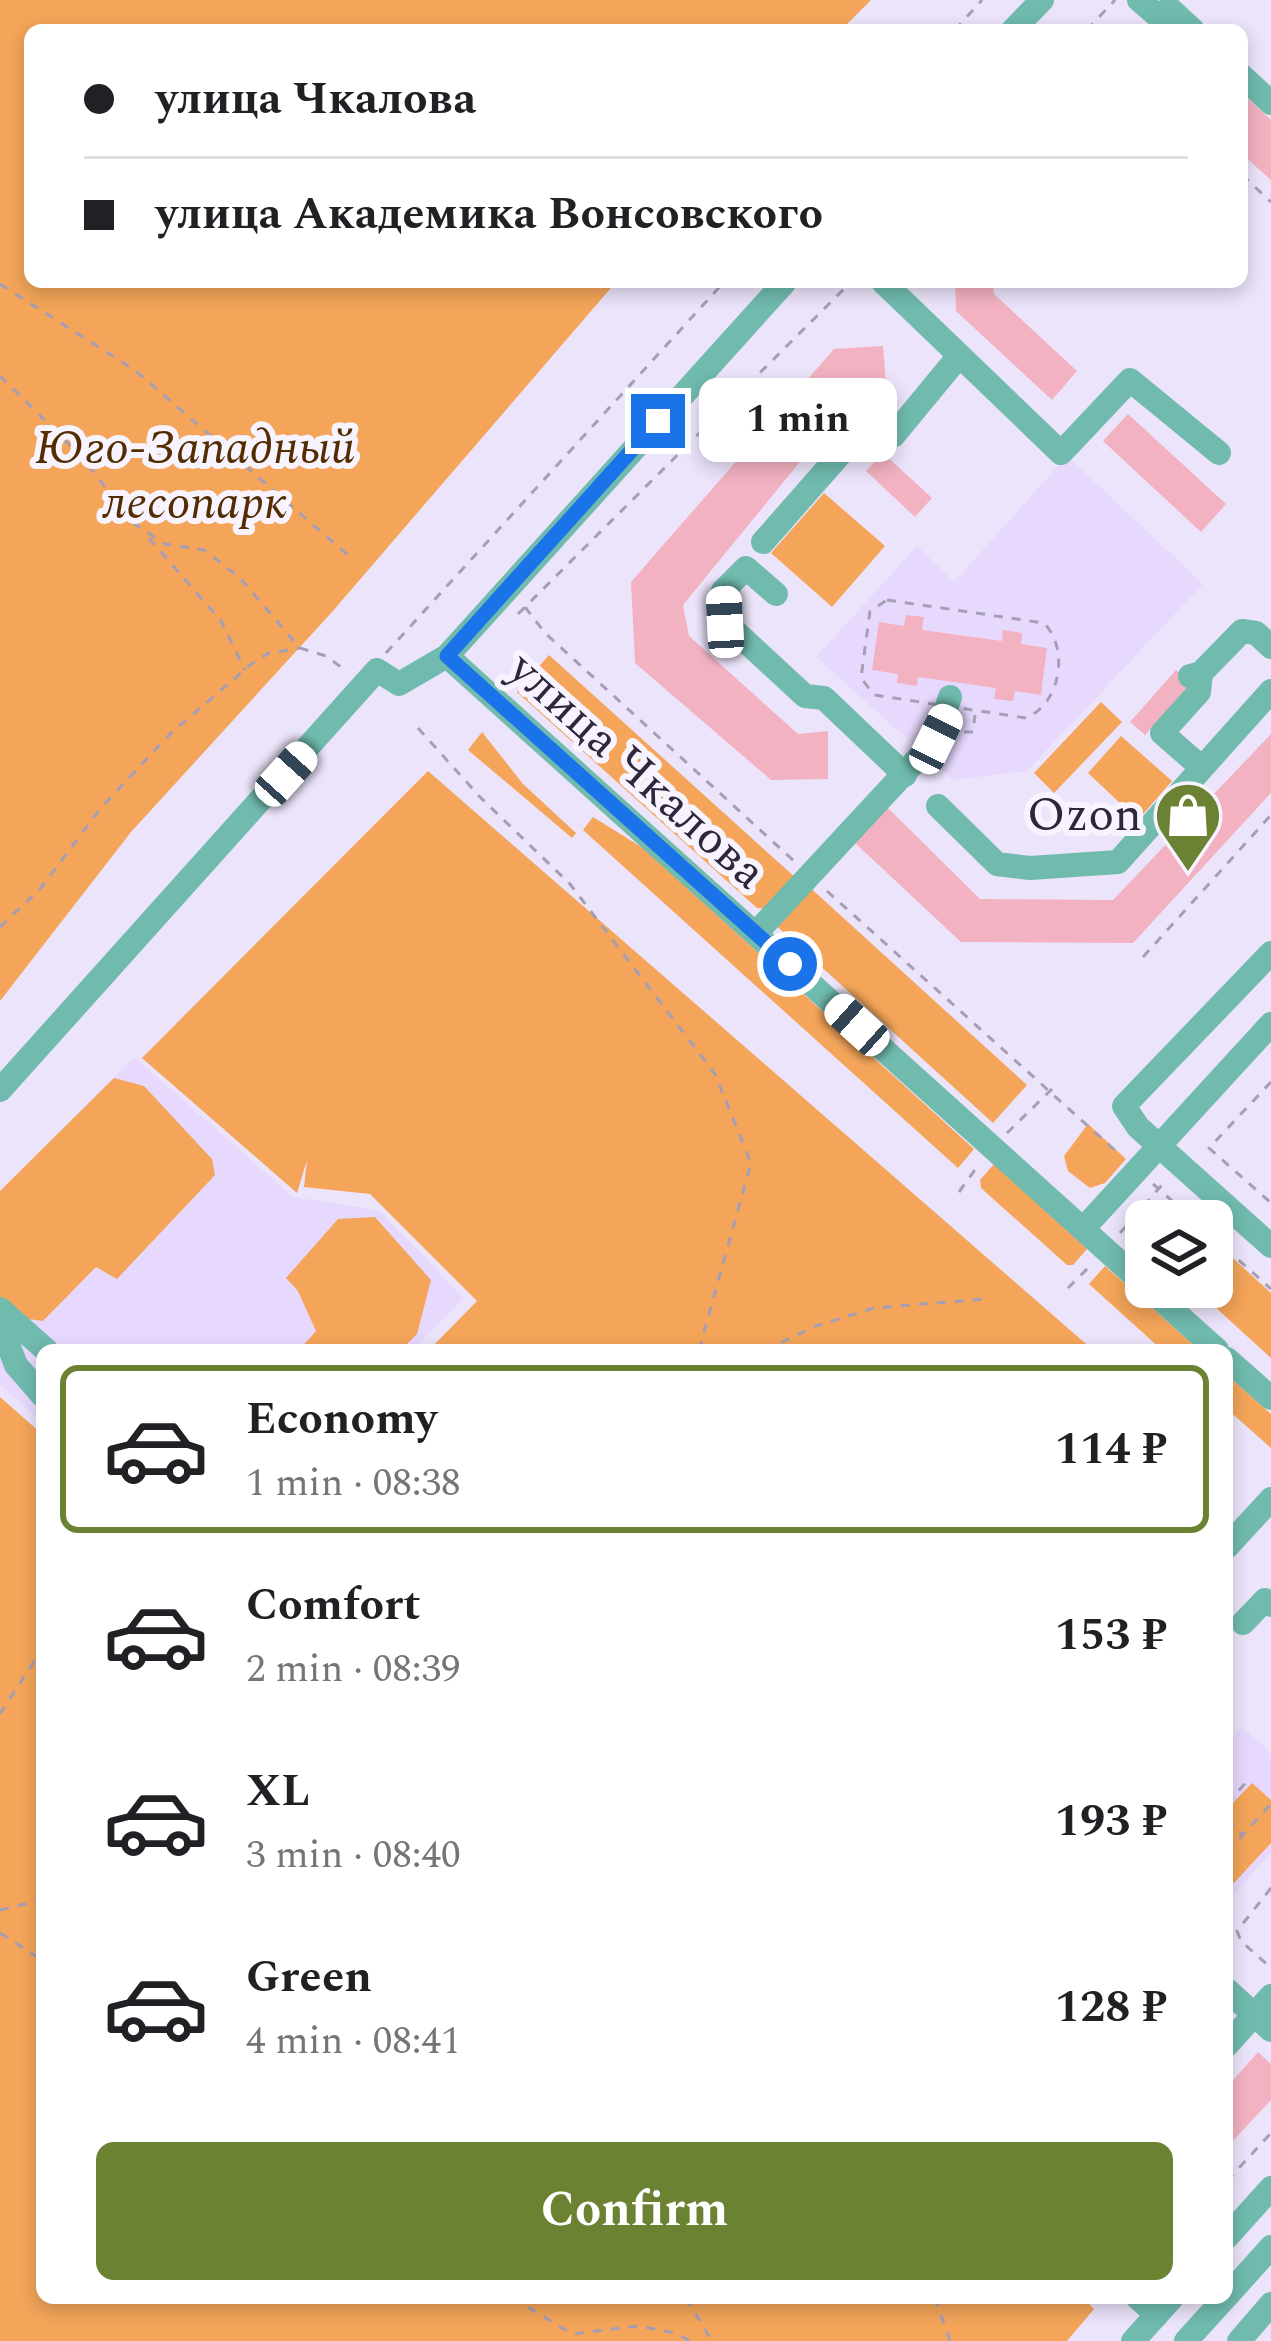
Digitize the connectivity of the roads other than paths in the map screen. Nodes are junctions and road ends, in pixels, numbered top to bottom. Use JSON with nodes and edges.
{"nodes":[{"id":1,"x":1042,"y":0,"type":"edge"},
{"id":2,"x":1139,"y":0,"type":"edge"},
{"id":3,"x":1018,"y":24,"type":"edge"},
{"id":4,"x":1185,"y":24,"type":"edge"},
{"id":5,"x":1248,"y":82,"type":"edge"},
{"id":6,"x":1271,"y":103,"type":"edge"},
{"id":7,"x":780,"y":288,"type":"edge"},
{"id":8,"x":889,"y":288,"type":"edge"},
{"id":9,"x":959,"y":356,"type":"junction"},
{"id":10,"x":1219,"y":453,"type":"dead end"},
{"id":11,"x":763,"y":542,"type":"dead end"},
{"id":12,"x":776,"y":594,"type":"dead end"},
{"id":13,"x":1271,"y":647,"type":"edge"},
{"id":14,"x":447,"y":656,"type":"junction"},
{"id":15,"x":1271,"y":691,"type":"edge"},
{"id":16,"x":949,"y":702,"type":"road end"},
{"id":17,"x":1201,"y":767,"type":"junction"},
{"id":18,"x":904,"y":775,"type":"junction"},
{"id":19,"x":938,"y":806,"type":"dead end"},
{"id":20,"x":756,"y":933,"type":"junction"},
{"id":21,"x":1271,"y":953,"type":"edge"},
{"id":22,"x":1271,"y":1024,"type":"edge"},
{"id":23,"x":0,"y":1090,"type":"edge"},
{"id":24,"x":1161,"y":1146,"type":"junction"},
{"id":25,"x":1083,"y":1229,"type":"junction"},
{"id":26,"x":1271,"y":1246,"type":"edge"},
{"id":27,"x":1125,"y":1268,"type":"edge"},
{"id":28,"x":1170,"y":1308,"type":"edge"},
{"id":29,"x":0,"y":1310,"type":"edge"},
{"id":30,"x":0,"y":1323,"type":"edge"},
{"id":31,"x":39,"y":1344,"type":"edge"},
{"id":32,"x":1210,"y":1344,"type":"edge"},
{"id":33,"x":1233,"y":1364,"type":"edge"},
{"id":34,"x":36,"y":1388,"type":"edge"},
{"id":35,"x":1271,"y":1398,"type":"edge"},
{"id":36,"x":1271,"y":1499,"type":"edge"},
{"id":37,"x":1233,"y":1540,"type":"edge"},
{"id":38,"x":1271,"y":1605,"type":"edge"},
{"id":39,"x":1243,"y":1623,"type":"dead end"},
{"id":40,"x":1233,"y":1994,"type":"edge"},
{"id":41,"x":1265,"y":2014,"type":"edge"},
{"id":42,"x":1233,"y":2040,"type":"edge"},
{"id":43,"x":1271,"y":2188,"type":"edge"},
{"id":44,"x":1233,"y":2230,"type":"edge"},
{"id":45,"x":1271,"y":2247,"type":"edge"},
{"id":46,"x":1233,"y":2289,"type":"edge"},
{"id":47,"x":1156,"y":2304,"type":"edge"},
{"id":48,"x":1220,"y":2304,"type":"edge"},
{"id":49,"x":1271,"y":2304,"type":"edge"},
{"id":50,"x":1133,"y":2341,"type":"edge"},
{"id":51,"x":1186,"y":2341,"type":"edge"},
{"id":52,"x":1238,"y":2341,"type":"edge"}],
"edges":[{"from":1,"to":3,"type":"street"},
{"from":2,"to":4,"type":"street"},
{"from":5,"to":6,"type":"street"},
{"from":7,"to":14,"type":"street"},
{"from":8,"to":9,"type":"street"},
{"from":9,"to":10,"type":"street"},
{"from":9,"to":11,"type":"street"},
{"from":12,"to":18,"type":"street"},
{"from":13,"to":17,"type":"street"},
{"from":14,"to":20,"type":"street","name":"улица Чкалова"},
{"from":14,"to":23,"type":"street"},
{"from":15,"to":17,"type":"street"},
{"from":16,"to":18,"type":"street"},
{"from":17,"to":19,"type":"street"},
{"from":18,"to":20,"type":"street"},
{"from":20,"to":25,"type":"street","name":"улица Чкалова"},
{"from":21,"to":24,"type":"street"},
{"from":22,"to":24,"type":"street"},
{"from":24,"to":25,"type":"street"},
{"from":24,"to":26,"type":"street"},
{"from":25,"to":27,"type":"street","name":"улица Чкалова"},
{"from":28,"to":32,"type":"street","name":"улица Чкалова"},
{"from":29,"to":31,"type":"street"},
{"from":30,"to":34,"type":"street"},
{"from":33,"to":35,"type":"street"},
{"from":36,"to":37,"type":"street"},
{"from":38,"to":39,"type":"street"},
{"from":40,"to":41,"type":"street"},
{"from":41,"to":42,"type":"street"},
{"from":43,"to":44,"type":"street"},
{"from":45,"to":46,"type":"street"},
{"from":47,"to":50,"type":"street"},
{"from":48,"to":51,"type":"street"},
{"from":49,"to":52,"type":"street"}]}
